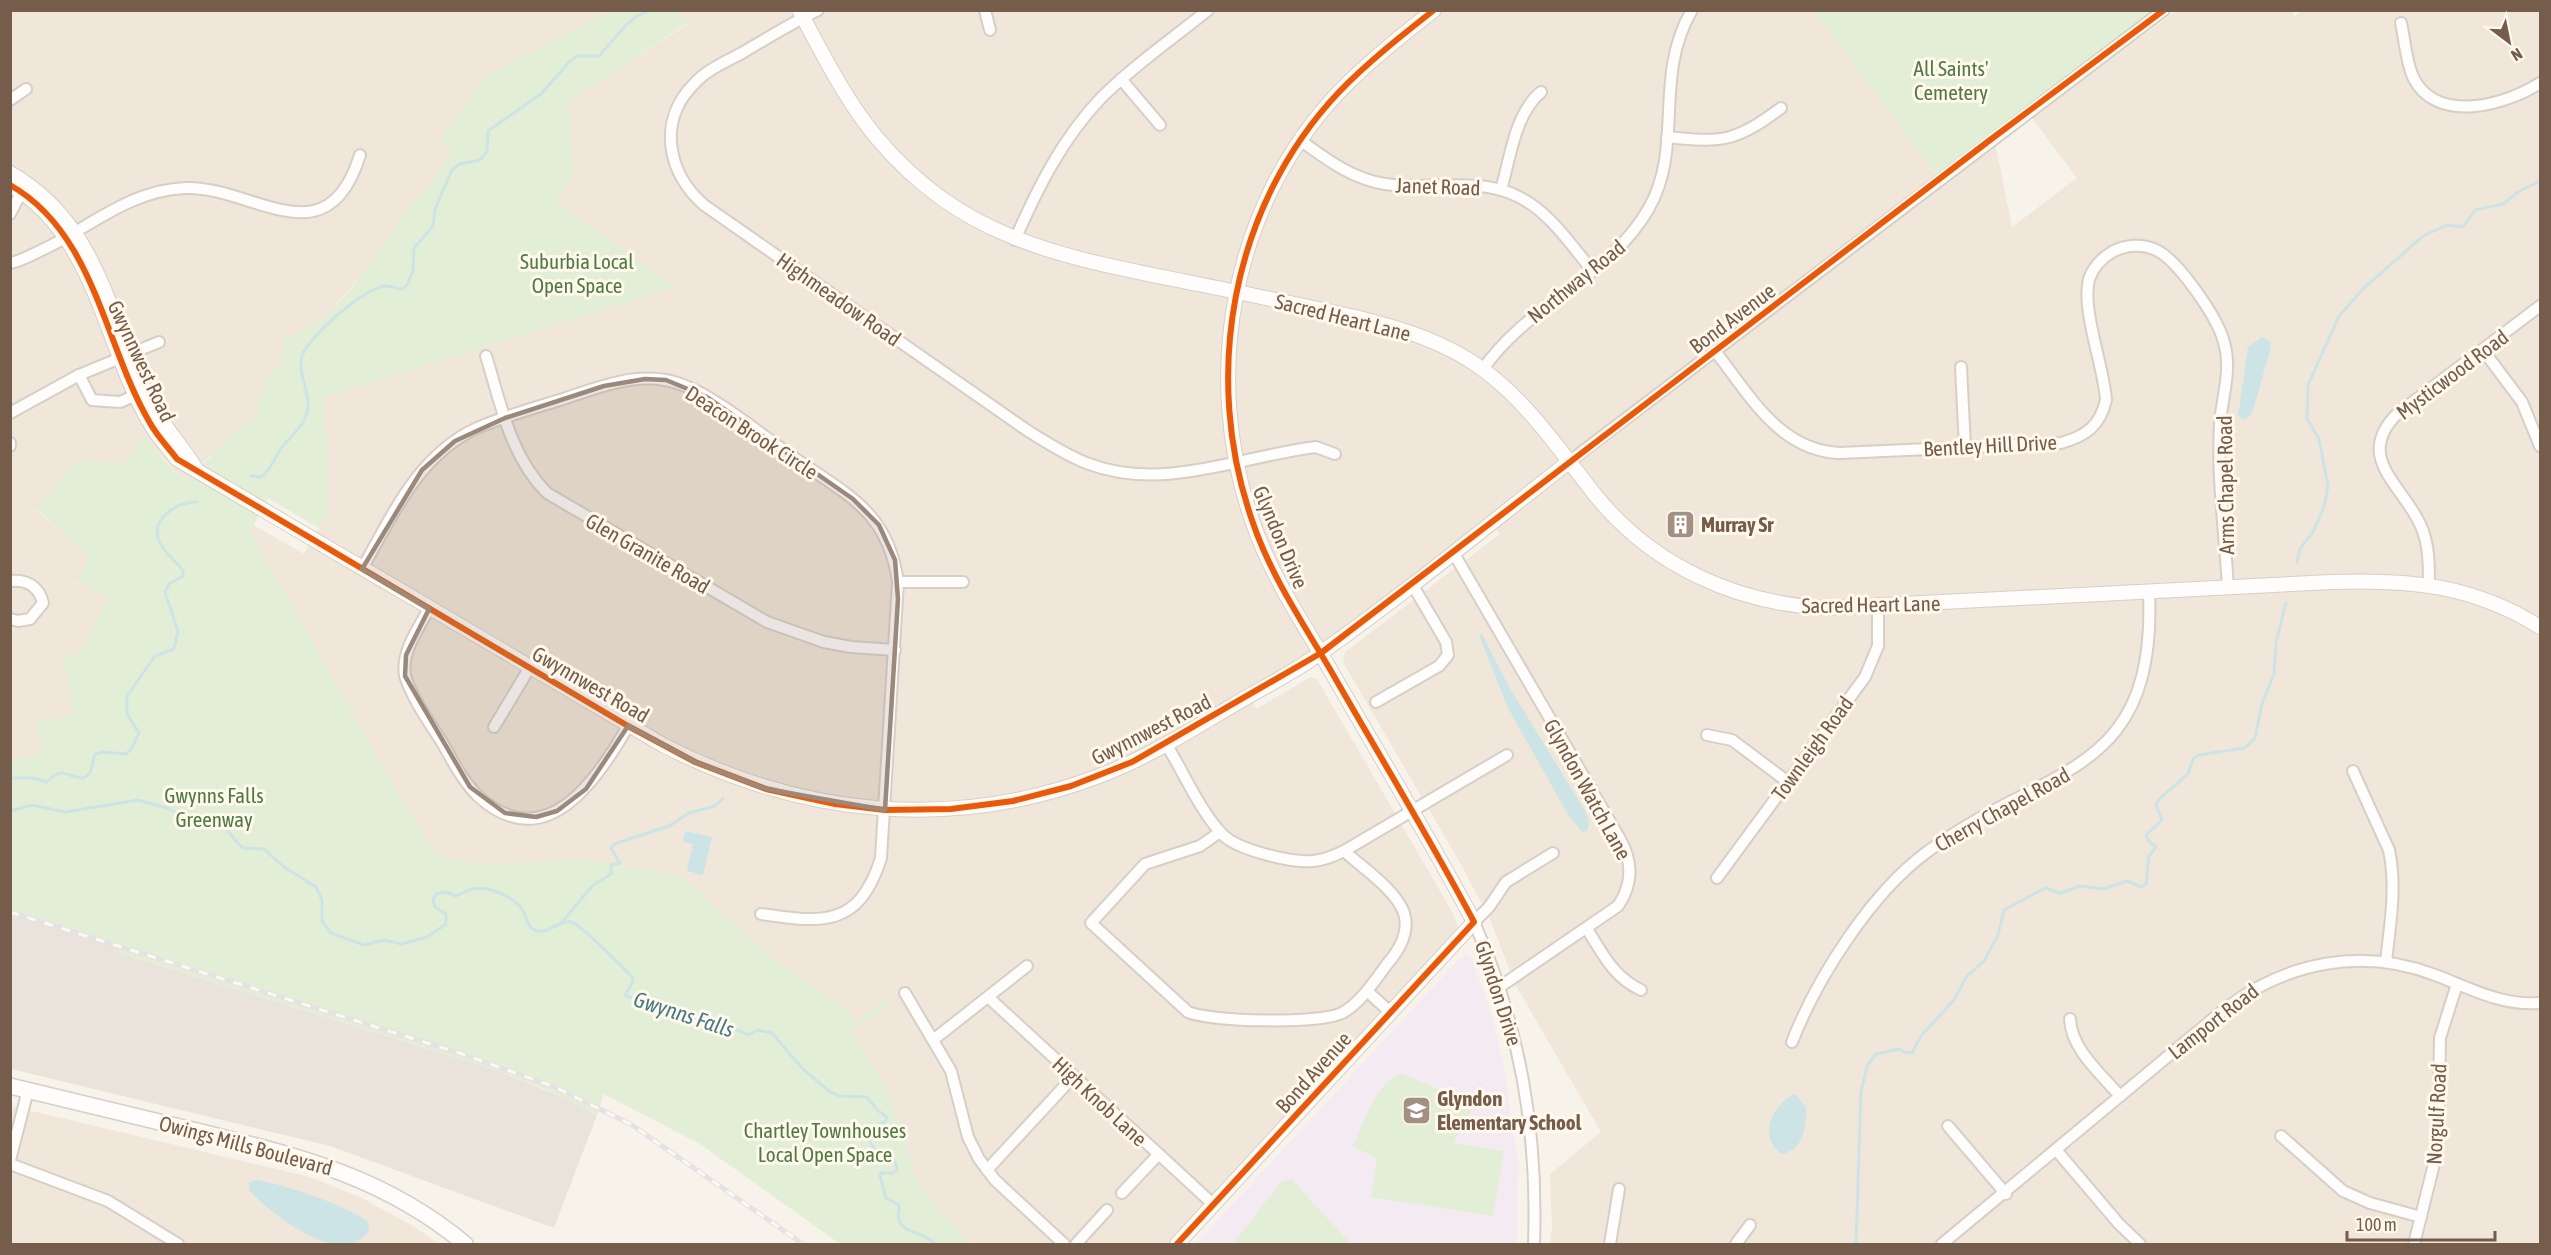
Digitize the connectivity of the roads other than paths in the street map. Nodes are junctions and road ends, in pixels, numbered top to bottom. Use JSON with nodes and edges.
{"nodes":[{"id":1,"x":818,"y":10,"type":"edge"},
{"id":2,"x":985,"y":10,"type":"edge"},
{"id":3,"x":1209,"y":10,"type":"edge"},
{"id":4,"x":1434,"y":10,"type":"edge"},
{"id":5,"x":1692,"y":10,"type":"edge"},
{"id":6,"x":2164,"y":10,"type":"edge"},
{"id":7,"x":801,"y":14,"type":"edge"},
{"id":8,"x":2401,"y":24,"type":"dead end"},
{"id":9,"x":990,"y":30,"type":"dead end"},
{"id":10,"x":1121,"y":80,"type":"junction"},
{"id":11,"x":2541,"y":83,"type":"edge"},
{"id":12,"x":26,"y":89,"type":"dead end"},
{"id":13,"x":1541,"y":92,"type":"dead end"},
{"id":14,"x":10,"y":100,"type":"edge"},
{"id":15,"x":1781,"y":108,"type":"dead end"},
{"id":16,"x":1160,"y":125,"type":"dead end"},
{"id":17,"x":1667,"y":137,"type":"junction"},
{"id":18,"x":1300,"y":140,"type":"junction"},
{"id":19,"x":360,"y":155,"type":"dead end"},
{"id":20,"x":10,"y":173,"type":"edge"},
{"id":21,"x":20,"y":186,"type":"edge"},
{"id":22,"x":1501,"y":190,"type":"junction"},
{"id":23,"x":10,"y":213,"type":"edge"},
{"id":24,"x":71,"y":234,"type":"junction"},
{"id":25,"x":1015,"y":240,"type":"junction"},
{"id":26,"x":2134,"y":246,"type":"joint"},
{"id":27,"x":10,"y":262,"type":"edge"},
{"id":28,"x":1592,"y":270,"type":"junction"},
{"id":29,"x":1237,"y":292,"type":"junction"},
{"id":30,"x":2541,"y":306,"type":"edge"},
{"id":31,"x":159,"y":342,"type":"dead end"},
{"id":32,"x":2483,"y":350,"type":"junction"},
{"id":33,"x":1715,"y":351,"type":"junction"},
{"id":34,"x":126,"y":356,"type":"junction"},
{"id":35,"x":486,"y":356,"type":"dead end"},
{"id":36,"x":1961,"y":367,"type":"dead end"},
{"id":37,"x":1483,"y":369,"type":"junction"},
{"id":38,"x":79,"y":375,"type":"junction"},
{"id":39,"x":141,"y":393,"type":"junction"},
{"id":40,"x":10,"y":413,"type":"edge"},
{"id":41,"x":505,"y":418,"type":"junction"},
{"id":42,"x":2541,"y":446,"type":"edge"},
{"id":43,"x":1965,"y":447,"type":"junction"},
{"id":44,"x":1335,"y":454,"type":"dead end"},
{"id":45,"x":1570,"y":461,"type":"junction"},
{"id":46,"x":1235,"y":462,"type":"junction"},
{"id":47,"x":1453,"y":552,"type":"junction"},
{"id":48,"x":362,"y":569,"type":"junction"},
{"id":49,"x":10,"y":581,"type":"edge"},
{"id":50,"x":898,"y":582,"type":"junction"},
{"id":51,"x":963,"y":582,"type":"dead end"},
{"id":52,"x":1412,"y":584,"type":"junction"},
{"id":53,"x":2428,"y":584,"type":"junction"},
{"id":54,"x":2228,"y":588,"type":"junction"},
{"id":55,"x":2149,"y":592,"type":"junction"},
{"id":56,"x":1878,"y":607,"type":"junction"},
{"id":57,"x":429,"y":609,"type":"junction"},
{"id":58,"x":10,"y":619,"type":"edge"},
{"id":59,"x":2541,"y":627,"type":"edge"},
{"id":60,"x":895,"y":650,"type":"junction"},
{"id":61,"x":1321,"y":653,"type":"junction"},
{"id":62,"x":530,"y":667,"type":"junction"},
{"id":63,"x":1376,"y":702,"type":"dead end"},
{"id":64,"x":628,"y":726,"type":"junction"},
{"id":65,"x":494,"y":727,"type":"dead end"},
{"id":66,"x":1707,"y":735,"type":"dead end"},
{"id":67,"x":1166,"y":744,"type":"junction"},
{"id":68,"x":1507,"y":754,"type":"dead end"},
{"id":69,"x":2353,"y":771,"type":"dead end"},
{"id":70,"x":1788,"y":782,"type":"junction"},
{"id":71,"x":885,"y":810,"type":"junction"},
{"id":72,"x":1412,"y":811,"type":"junction"},
{"id":73,"x":1220,"y":832,"type":"junction"},
{"id":74,"x":1344,"y":851,"type":"junction"},
{"id":75,"x":1553,"y":853,"type":"dead end"},
{"id":76,"x":1717,"y":878,"type":"dead end"},
{"id":77,"x":761,"y":915,"type":"dead end"},
{"id":78,"x":1474,"y":922,"type":"junction"},
{"id":79,"x":1587,"y":929,"type":"junction"},
{"id":80,"x":2386,"y":962,"type":"junction"},
{"id":81,"x":1027,"y":966,"type":"dead end"},
{"id":82,"x":2457,"y":984,"type":"junction"},
{"id":83,"x":1501,"y":986,"type":"junction"},
{"id":84,"x":1641,"y":990,"type":"dead end"},
{"id":85,"x":1366,"y":991,"type":"junction"},
{"id":86,"x":904,"y":993,"type":"dead end"},
{"id":87,"x":988,"y":997,"type":"junction"},
{"id":88,"x":2541,"y":1003,"type":"edge"},
{"id":89,"x":1390,"y":1012,"type":"junction"},
{"id":90,"x":2070,"y":1018,"type":"dead end"},
{"id":91,"x":933,"y":1040,"type":"junction"},
{"id":92,"x":1792,"y":1042,"type":"dead end"},
{"id":93,"x":1073,"y":1077,"type":"junction"},
{"id":94,"x":10,"y":1086,"type":"edge"},
{"id":95,"x":28,"y":1090,"type":"junction"},
{"id":96,"x":2120,"y":1096,"type":"junction"},
{"id":97,"x":1948,"y":1126,"type":"dead end"},
{"id":98,"x":2281,"y":1136,"type":"dead end"},
{"id":99,"x":2057,"y":1150,"type":"junction"},
{"id":100,"x":1158,"y":1155,"type":"junction"},
{"id":101,"x":10,"y":1162,"type":"edge"},
{"id":102,"x":987,"y":1170,"type":"junction"},
{"id":103,"x":1619,"y":1189,"type":"dead end"},
{"id":104,"x":1122,"y":1193,"type":"dead end"},
{"id":105,"x":2006,"y":1194,"type":"junction"},
{"id":106,"x":1214,"y":1205,"type":"junction"},
{"id":107,"x":1107,"y":1210,"type":"dead end"},
{"id":108,"x":2421,"y":1217,"type":"junction"},
{"id":109,"x":1750,"y":1225,"type":"dead end"},
{"id":110,"x":178,"y":1245,"type":"edge"},
{"id":111,"x":465,"y":1245,"type":"edge"},
{"id":112,"x":1064,"y":1245,"type":"edge"},
{"id":113,"x":1076,"y":1245,"type":"edge"},
{"id":114,"x":1177,"y":1245,"type":"edge"},
{"id":115,"x":1534,"y":1245,"type":"edge"},
{"id":116,"x":1610,"y":1245,"type":"edge"},
{"id":117,"x":1736,"y":1245,"type":"edge"},
{"id":118,"x":1942,"y":1245,"type":"edge"},
{"id":119,"x":2140,"y":1245,"type":"edge"},
{"id":120,"x":2414,"y":1245,"type":"edge"}],
"edges":[{"from":1,"to":7,"type":"street","name":"Highmeadow Road"},
{"from":2,"to":9,"type":"street"},
{"from":3,"to":10,"type":"street"},
{"from":4,"to":18,"type":"street","name":"Glyndon Drive"},
{"from":5,"to":17,"type":"street","name":"Northway Road"},
{"from":6,"to":33,"type":"street","name":"Bond Avenue"},
{"from":7,"to":25,"type":"street","name":"Sacred Heart Lane"},
{"from":7,"to":46,"type":"street","name":"Highmeadow Road"},
{"from":8,"to":11,"type":"street"},
{"from":10,"to":16,"type":"street"},
{"from":10,"to":25,"type":"street"},
{"from":12,"to":14,"type":"street"},
{"from":13,"to":22,"type":"street"},
{"from":15,"to":17,"type":"street"},
{"from":17,"to":28,"type":"street","name":"Northway Road"},
{"from":18,"to":22,"type":"street","name":"Janet Road"},
{"from":18,"to":29,"type":"street","name":"Glyndon Drive"},
{"from":19,"to":24,"type":"street"},
{"from":20,"to":21,"type":"street","name":"Gwynnwest Road"},
{"from":21,"to":23,"type":"street"},
{"from":21,"to":24,"type":"street","name":"Gwynnwest Road"},
{"from":22,"to":28,"type":"street","name":"Janet Road"},
{"from":24,"to":27,"type":"street"},
{"from":24,"to":34,"type":"street","name":"Gwynnwest Road"},
{"from":25,"to":29,"type":"street","name":"Sacred Heart Lane"},
{"from":26,"to":43,"type":"street","name":"Bentley Hill Drive"},
{"from":26,"to":54,"type":"street","name":"Arms Chapel Road"},
{"from":28,"to":37,"type":"street","name":"Northway Road"},
{"from":29,"to":37,"type":"street","name":"Sacred Heart Lane"},
{"from":29,"to":46,"type":"street","name":"Glyndon Drive"},
{"from":30,"to":32,"type":"street","name":"Mysticwood Road"},
{"from":31,"to":34,"type":"street"},
{"from":32,"to":42,"type":"street"},
{"from":32,"to":53,"type":"street","name":"Mysticwood Road"},
{"from":33,"to":43,"type":"street","name":"Bentley Hill Drive"},
{"from":33,"to":45,"type":"street","name":"Bond Avenue"},
{"from":34,"to":38,"type":"street"},
{"from":34,"to":39,"type":"street","name":"Gwynnwest Road"},
{"from":35,"to":41,"type":"street","name":"Glen Granite Road"},
{"from":36,"to":43,"type":"street"},
{"from":37,"to":45,"type":"street","name":"Sacred Heart Lane"},
{"from":38,"to":39,"type":"street"},
{"from":38,"to":40,"type":"street"},
{"from":39,"to":48,"type":"street","name":"Gwynnwest Road"},
{"from":41,"to":48,"type":"street","name":"Deacon Brook Circle"},
{"from":41,"to":50,"type":"street","name":"Deacon Brook Circle"},
{"from":41,"to":60,"type":"street","name":"Glen Granite Road"},
{"from":44,"to":46,"type":"street","name":"Highmeadow Road"},
{"from":45,"to":47,"type":"street","name":"Bond Avenue"},
{"from":45,"to":56,"type":"street","name":"Sacred Heart Lane"},
{"from":46,"to":61,"type":"street","name":"Glyndon Drive"},
{"from":47,"to":52,"type":"street","name":"Bond Avenue"},
{"from":47,"to":79,"type":"street","name":"Glyndon Watch Lane"},
{"from":48,"to":57,"type":"street","name":"Gwynnwest Road"},
{"from":49,"to":58,"type":"street"},
{"from":50,"to":51,"type":"street"},
{"from":50,"to":60,"type":"street","name":"Deacon Brook Circle"},
{"from":52,"to":61,"type":"street","name":"Bond Avenue"},
{"from":52,"to":63,"type":"street"},
{"from":53,"to":54,"type":"street","name":"Sacred Heart Lane"},
{"from":53,"to":59,"type":"street","name":"Sacred Heart Lane"},
{"from":54,"to":55,"type":"street","name":"Sacred Heart Lane"},
{"from":55,"to":56,"type":"street","name":"Sacred Heart Lane"},
{"from":55,"to":92,"type":"street","name":"Cherry Chapel Road"},
{"from":56,"to":70,"type":"street","name":"Townleigh Road"},
{"from":57,"to":62,"type":"street","name":"Gwynnwest Road"},
{"from":57,"to":64,"type":"street"},
{"from":60,"to":71,"type":"street","name":"Deacon Brook Circle"},
{"from":61,"to":67,"type":"street","name":"Gwynnwest Road"},
{"from":61,"to":72,"type":"street","name":"Glyndon Drive"},
{"from":62,"to":64,"type":"street","name":"Gwynnwest Road"},
{"from":62,"to":65,"type":"street"},
{"from":64,"to":71,"type":"street","name":"Gwynnwest Road"},
{"from":66,"to":70,"type":"street"},
{"from":67,"to":71,"type":"street","name":"Gwynnwest Road"},
{"from":67,"to":73,"type":"street"},
{"from":68,"to":72,"type":"street"},
{"from":69,"to":80,"type":"street"},
{"from":70,"to":76,"type":"street","name":"Townleigh Road"},
{"from":71,"to":77,"type":"street","name":"Deacon Brook Circle"},
{"from":72,"to":74,"type":"street"},
{"from":72,"to":78,"type":"street","name":"Glyndon Drive"},
{"from":73,"to":74,"type":"street"},
{"from":73,"to":85,"type":"street"},
{"from":74,"to":85,"type":"street"},
{"from":75,"to":78,"type":"street"},
{"from":78,"to":83,"type":"street","name":"Glyndon Drive"},
{"from":78,"to":89,"type":"street","name":"Bond Avenue"},
{"from":79,"to":83,"type":"street","name":"Glyndon Watch Lane"},
{"from":79,"to":84,"type":"street"},
{"from":80,"to":82,"type":"street","name":"Lamport Road"},
{"from":80,"to":96,"type":"street","name":"Lamport Road"},
{"from":81,"to":87,"type":"street"},
{"from":82,"to":88,"type":"street","name":"Lamport Road"},
{"from":82,"to":108,"type":"street","name":"Norgulf Road"},
{"from":83,"to":115,"type":"street","name":"Glyndon Drive"},
{"from":85,"to":89,"type":"street"},
{"from":86,"to":91,"type":"street"},
{"from":87,"to":91,"type":"street"},
{"from":87,"to":93,"type":"street","name":"High Knob Lane"},
{"from":89,"to":106,"type":"street","name":"Bond Avenue"},
{"from":90,"to":96,"type":"street"},
{"from":91,"to":102,"type":"street"},
{"from":93,"to":100,"type":"street","name":"High Knob Lane"},
{"from":93,"to":102,"type":"street"},
{"from":94,"to":95,"type":"main road","name":"Owings Mills Boulevard"},
{"from":95,"to":101,"type":"street"},
{"from":95,"to":111,"type":"main road","name":"Owings Mills Boulevard"},
{"from":96,"to":99,"type":"street","name":"Lamport Road"},
{"from":97,"to":105,"type":"street"},
{"from":98,"to":108,"type":"street"},
{"from":99,"to":105,"type":"street","name":"Lamport Road"},
{"from":99,"to":119,"type":"street"},
{"from":100,"to":104,"type":"street"},
{"from":100,"to":106,"type":"street","name":"High Knob Lane"},
{"from":101,"to":110,"type":"street"},
{"from":102,"to":112,"type":"street"},
{"from":103,"to":116,"type":"street"},
{"from":105,"to":118,"type":"street","name":"Lamport Road"},
{"from":106,"to":114,"type":"street","name":"Bond Avenue"},
{"from":107,"to":113,"type":"street"},
{"from":108,"to":120,"type":"street","name":"Norgulf Road"},
{"from":109,"to":117,"type":"street"}]}
